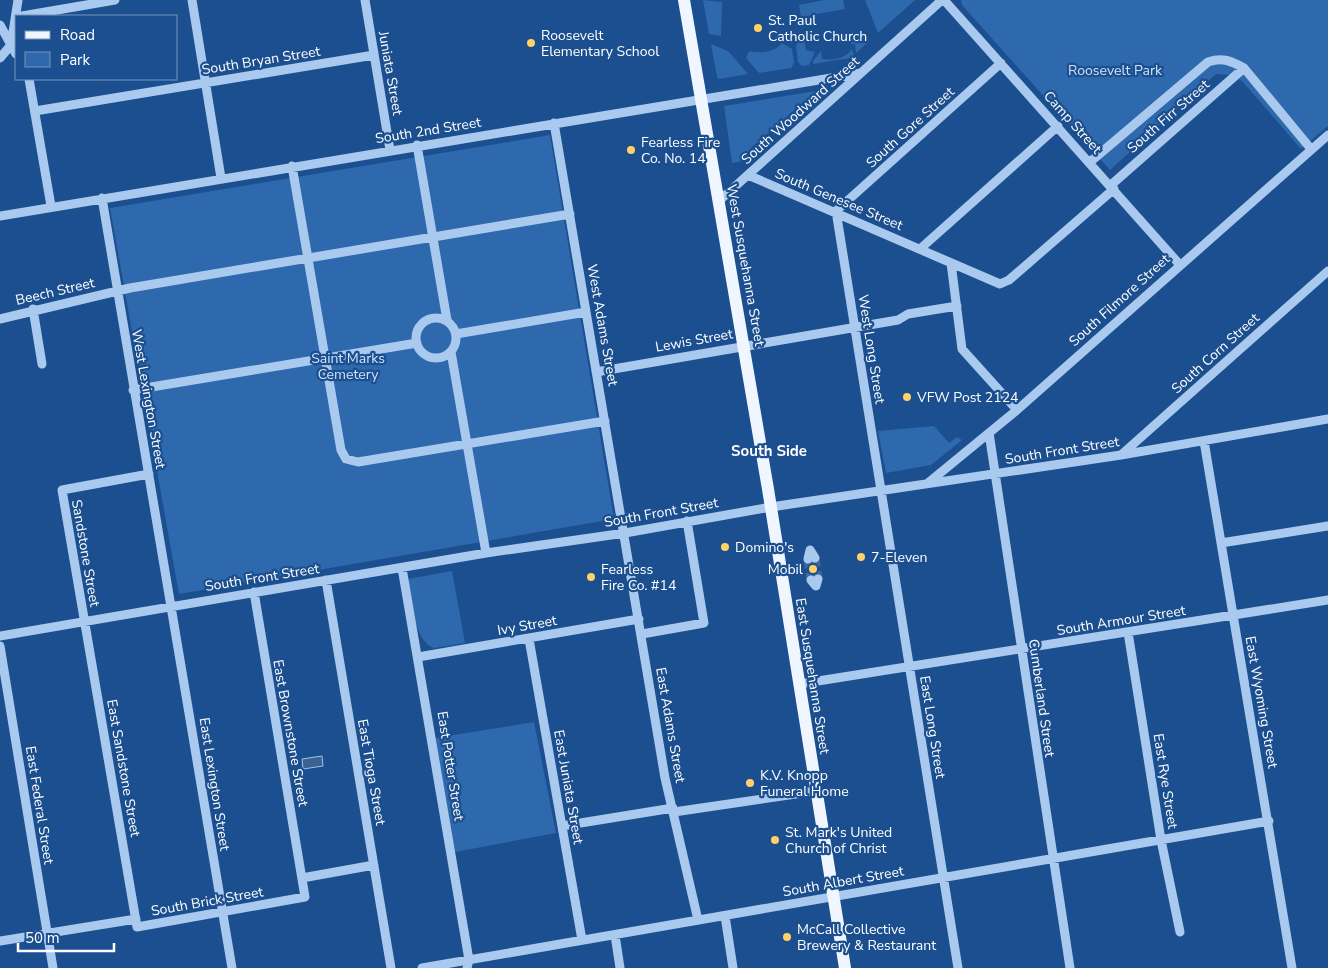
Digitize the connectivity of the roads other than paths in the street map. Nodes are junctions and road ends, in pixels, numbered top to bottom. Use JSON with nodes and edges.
{"nodes":[{"id":1,"x":18,"y":0,"type":"edge"},
{"id":2,"x":115,"y":0,"type":"edge"},
{"id":3,"x":192,"y":0,"type":"edge"},
{"id":4,"x":365,"y":0,"type":"edge"},
{"id":5,"x":684,"y":0,"type":"edge"},
{"id":6,"x":943,"y":0,"type":"edge"},
{"id":7,"x":18,"y":15,"type":"edge"},
{"id":8,"x":29,"y":15,"type":"edge"},
{"id":9,"x":0,"y":25,"type":"edge"},
{"id":10,"x":15,"y":29,"type":"edge"},
{"id":11,"x":11,"y":45,"type":"junction"},
{"id":12,"x":15,"y":52,"type":"edge"},
{"id":13,"x":374,"y":56,"type":"junction"},
{"id":14,"x":0,"y":58,"type":"edge"},
{"id":15,"x":1001,"y":63,"type":"junction"},
{"id":16,"x":1244,"y":68,"type":"junction"},
{"id":17,"x":862,"y":73,"type":"junction"},
{"id":18,"x":29,"y":80,"type":"edge"},
{"id":19,"x":206,"y":82,"type":"junction"},
{"id":20,"x":702,"y":99,"type":"junction"},
{"id":21,"x":35,"y":111,"type":"junction"},
{"id":22,"x":554,"y":123,"type":"junction"},
{"id":23,"x":1058,"y":126,"type":"junction"},
{"id":24,"x":1328,"y":135,"type":"edge"},
{"id":25,"x":417,"y":145,"type":"junction"},
{"id":26,"x":1311,"y":149,"type":"junction"},
{"id":27,"x":390,"y":150,"type":"junction"},
{"id":28,"x":1090,"y":162,"type":"junction"},
{"id":29,"x":292,"y":166,"type":"junction"},
{"id":30,"x":748,"y":175,"type":"junction"},
{"id":31,"x":221,"y":178,"type":"junction"},
{"id":32,"x":1112,"y":187,"type":"junction"},
{"id":33,"x":102,"y":198,"type":"junction"},
{"id":34,"x":720,"y":200,"type":"junction"},
{"id":35,"x":52,"y":206,"type":"junction"},
{"id":36,"x":836,"y":211,"type":"junction"},
{"id":37,"x":570,"y":214,"type":"junction"},
{"id":38,"x":0,"y":216,"type":"edge"},
{"id":39,"x":432,"y":237,"type":"junction"},
{"id":40,"x":920,"y":249,"type":"junction"},
{"id":41,"x":308,"y":258,"type":"junction"},
{"id":42,"x":951,"y":263,"type":"junction"},
{"id":43,"x":1180,"y":265,"type":"junction"},
{"id":44,"x":1328,"y":271,"type":"edge"},
{"id":45,"x":1000,"y":284,"type":"joint"},
{"id":46,"x":116,"y":290,"type":"junction"},
{"id":47,"x":957,"y":306,"type":"junction"},
{"id":48,"x":33,"y":309,"type":"junction"},
{"id":49,"x":586,"y":312,"type":"junction"},
{"id":50,"x":0,"y":319,"type":"edge"},
{"id":51,"x":447,"y":320,"type":"junction"},
{"id":52,"x":855,"y":327,"type":"junction"},
{"id":53,"x":456,"y":334,"type":"junction"},
{"id":54,"x":417,"y":343,"type":"junction"},
{"id":55,"x":744,"y":345,"type":"junction"},
{"id":56,"x":451,"y":352,"type":"junction"},
{"id":57,"x":325,"y":357,"type":"junction"},
{"id":58,"x":42,"y":364,"type":"dead end"},
{"id":59,"x":596,"y":372,"type":"junction"},
{"id":60,"x":134,"y":390,"type":"junction"},
{"id":61,"x":1017,"y":410,"type":"junction"},
{"id":62,"x":1328,"y":419,"type":"edge"},
{"id":63,"x":605,"y":421,"type":"junction"},
{"id":64,"x":989,"y":433,"type":"junction"},
{"id":65,"x":1204,"y":441,"type":"junction"},
{"id":66,"x":467,"y":444,"type":"junction"},
{"id":67,"x":1121,"y":455,"type":"junction"},
{"id":68,"x":149,"y":474,"type":"junction"},
{"id":69,"x":995,"y":474,"type":"junction"},
{"id":70,"x":927,"y":484,"type":"junction"},
{"id":71,"x":882,"y":490,"type":"junction"},
{"id":72,"x":771,"y":507,"type":"junction"},
{"id":73,"x":687,"y":522,"type":"junction"},
{"id":74,"x":1328,"y":526,"type":"edge"},
{"id":75,"x":625,"y":532,"type":"junction"},
{"id":76,"x":1221,"y":543,"type":"junction"},
{"id":77,"x":486,"y":553,"type":"junction"},
{"id":78,"x":402,"y":568,"type":"junction"},
{"id":79,"x":326,"y":580,"type":"junction"},
{"id":80,"x":254,"y":592,"type":"junction"},
{"id":81,"x":1328,"y":600,"type":"edge"},
{"id":82,"x":171,"y":605,"type":"junction"},
{"id":83,"x":1234,"y":616,"type":"junction"},
{"id":84,"x":639,"y":619,"type":"junction"},
{"id":85,"x":84,"y":621,"type":"junction"},
{"id":86,"x":1128,"y":632,"type":"junction"},
{"id":87,"x":642,"y":634,"type":"junction"},
{"id":88,"x":0,"y":636,"type":"edge"},
{"id":89,"x":529,"y":639,"type":"junction"},
{"id":90,"x":0,"y":646,"type":"edge"},
{"id":91,"x":1021,"y":650,"type":"junction"},
{"id":92,"x":418,"y":657,"type":"junction"},
{"id":93,"x":910,"y":667,"type":"junction"},
{"id":94,"x":799,"y":684,"type":"junction"},
{"id":95,"x":816,"y":791,"type":"junction"},
{"id":96,"x":673,"y":810,"type":"junction"},
{"id":97,"x":1269,"y":821,"type":"junction"},
{"id":98,"x":562,"y":826,"type":"junction"},
{"id":99,"x":1161,"y":840,"type":"junction"},
{"id":100,"x":1052,"y":859,"type":"junction"},
{"id":101,"x":374,"y":865,"type":"junction"},
{"id":102,"x":302,"y":878,"type":"junction"},
{"id":103,"x":943,"y":878,"type":"junction"},
{"id":104,"x":834,"y":897,"type":"junction"},
{"id":105,"x":222,"y":913,"type":"junction"},
{"id":106,"x":725,"y":916,"type":"junction"},
{"id":107,"x":136,"y":919,"type":"junction"},
{"id":108,"x":698,"y":920,"type":"junction"},
{"id":109,"x":1180,"y":932,"type":"dead end"},
{"id":110,"x":47,"y":934,"type":"junction"},
{"id":111,"x":615,"y":935,"type":"junction"},
{"id":112,"x":582,"y":940,"type":"junction"},
{"id":113,"x":0,"y":941,"type":"edge"},
{"id":114,"x":468,"y":964,"type":"edge"},
{"id":115,"x":53,"y":968,"type":"edge"},
{"id":116,"x":232,"y":968,"type":"edge"},
{"id":117,"x":392,"y":968,"type":"edge"},
{"id":118,"x":422,"y":968,"type":"edge"},
{"id":119,"x":620,"y":968,"type":"edge"},
{"id":120,"x":733,"y":968,"type":"edge"},
{"id":121,"x":845,"y":968,"type":"edge"},
{"id":122,"x":958,"y":968,"type":"edge"},
{"id":123,"x":1070,"y":968,"type":"edge"},
{"id":124,"x":1292,"y":968,"type":"edge"}],
"edges":[{"from":1,"to":7,"type":"street"},
{"from":2,"to":8,"type":"street"},
{"from":3,"to":19,"type":"street"},
{"from":4,"to":13,"type":"street","name":"Juniata Street"},
{"from":5,"to":20,"type":"main road","name":"West Susquehanna Street"},
{"from":6,"to":15,"type":"street","name":"Camp Street"},
{"from":6,"to":17,"type":"street","name":"South Woodward Street"},
{"from":9,"to":11,"type":"street"},
{"from":10,"to":11,"type":"street"},
{"from":11,"to":12,"type":"street"},
{"from":11,"to":14,"type":"street"},
{"from":13,"to":19,"type":"street","name":"South Bryan Street"},
{"from":13,"to":27,"type":"street","name":"Juniata Street"},
{"from":15,"to":23,"type":"street","name":"Camp Street"},
{"from":15,"to":36,"type":"street","name":"South Gore Street"},
{"from":16,"to":26,"type":"street"},
{"from":16,"to":28,"type":"street"},
{"from":16,"to":32,"type":"street","name":"South Firr Street"},
{"from":17,"to":20,"type":"street","name":"South 2nd Street"},
{"from":17,"to":30,"type":"street","name":"South Woodward Street"},
{"from":18,"to":21,"type":"street"},
{"from":19,"to":21,"type":"street","name":"South Bryan Street"},
{"from":19,"to":31,"type":"street"},
{"from":20,"to":22,"type":"street","name":"South 2nd Street"},
{"from":20,"to":34,"type":"main road","name":"West Susquehanna Street"},
{"from":21,"to":35,"type":"street"},
{"from":22,"to":25,"type":"street","name":"South 2nd Street"},
{"from":22,"to":37,"type":"street","name":"West Adams Street"},
{"from":23,"to":28,"type":"street","name":"Camp Street"},
{"from":23,"to":40,"type":"street"},
{"from":24,"to":26,"type":"street","name":"South Filmore Street"},
{"from":25,"to":27,"type":"street","name":"South 2nd Street"},
{"from":25,"to":39,"type":"street"},
{"from":26,"to":43,"type":"street","name":"South Filmore Street"},
{"from":27,"to":29,"type":"street","name":"South 2nd Street"},
{"from":28,"to":32,"type":"street","name":"Camp Street"},
{"from":29,"to":31,"type":"street","name":"South 2nd Street"},
{"from":29,"to":41,"type":"street"},
{"from":30,"to":34,"type":"street","name":"South Woodward Street"},
{"from":30,"to":36,"type":"street","name":"South Genesee Street"},
{"from":31,"to":33,"type":"street","name":"South 2nd Street"},
{"from":32,"to":43,"type":"street","name":"Camp Street"},
{"from":32,"to":45,"type":"street","name":"South Firr Street"},
{"from":33,"to":35,"type":"street","name":"South 2nd Street"},
{"from":33,"to":46,"type":"street","name":"West Lexington Street"},
{"from":34,"to":55,"type":"main road","name":"West Susquehanna Street"},
{"from":35,"to":38,"type":"street","name":"South 2nd Street"},
{"from":36,"to":40,"type":"street","name":"South Genesee Street"},
{"from":36,"to":52,"type":"street","name":"West Long Street"},
{"from":37,"to":39,"type":"street","name":"Beech Street"},
{"from":37,"to":49,"type":"street","name":"West Adams Street"},
{"from":39,"to":41,"type":"street","name":"Beech Street"},
{"from":39,"to":51,"type":"street"},
{"from":40,"to":42,"type":"street","name":"South Genesee Street"},
{"from":41,"to":46,"type":"street","name":"Beech Street"},
{"from":41,"to":57,"type":"street"},
{"from":42,"to":45,"type":"street","name":"South Genesee Street"},
{"from":42,"to":47,"type":"street"},
{"from":43,"to":61,"type":"street","name":"South Filmore Street"},
{"from":44,"to":67,"type":"street","name":"South Corn Street"},
{"from":46,"to":48,"type":"street","name":"Beech Street"},
{"from":46,"to":60,"type":"street","name":"West Lexington Street"},
{"from":47,"to":52,"type":"street","name":"Lewis Street"},
{"from":47,"to":61,"type":"street"},
{"from":48,"to":50,"type":"street","name":"Beech Street"},
{"from":48,"to":58,"type":"street"},
{"from":49,"to":53,"type":"street"},
{"from":49,"to":59,"type":"street","name":"West Adams Street"},
{"from":51,"to":53,"type":"street"},
{"from":51,"to":54,"type":"street"},
{"from":52,"to":55,"type":"street","name":"Lewis Street"},
{"from":52,"to":71,"type":"street","name":"West Long Street"},
{"from":53,"to":56,"type":"street"},
{"from":54,"to":56,"type":"street"},
{"from":54,"to":57,"type":"street"},
{"from":55,"to":59,"type":"street","name":"Lewis Street"},
{"from":55,"to":72,"type":"main road","name":"West Susquehanna Street"},
{"from":56,"to":66,"type":"street"},
{"from":57,"to":60,"type":"street"},
{"from":57,"to":66,"type":"street"},
{"from":59,"to":63,"type":"street","name":"West Adams Street"},
{"from":60,"to":68,"type":"street","name":"West Lexington Street"},
{"from":61,"to":64,"type":"street","name":"South Filmore Street"},
{"from":62,"to":65,"type":"street","name":"South Front Street"},
{"from":63,"to":66,"type":"street"},
{"from":63,"to":75,"type":"street","name":"West Adams Street"},
{"from":64,"to":69,"type":"street","name":"Cumberland Street"},
{"from":64,"to":70,"type":"street","name":"South Filmore Street"},
{"from":65,"to":67,"type":"street","name":"South Front Street"},
{"from":65,"to":76,"type":"street","name":"East Wyoming Street"},
{"from":66,"to":77,"type":"street"},
{"from":67,"to":69,"type":"street","name":"South Front Street"},
{"from":68,"to":82,"type":"street","name":"West Lexington Street"},
{"from":68,"to":85,"type":"street","name":"Sandstone Street"},
{"from":69,"to":70,"type":"street","name":"South Front Street"},
{"from":69,"to":91,"type":"street","name":"Cumberland Street"},
{"from":70,"to":71,"type":"street","name":"South Front Street"},
{"from":71,"to":72,"type":"street","name":"South Front Street"},
{"from":71,"to":93,"type":"street","name":"East Long Street"},
{"from":72,"to":73,"type":"street","name":"South Front Street"},
{"from":72,"to":94,"type":"main road","name":"East Susquehanna Street"},
{"from":73,"to":75,"type":"street","name":"South Front Street"},
{"from":73,"to":87,"type":"street"},
{"from":74,"to":76,"type":"street"},
{"from":75,"to":77,"type":"street","name":"South Front Street"},
{"from":75,"to":84,"type":"street","name":"East Adams Street"},
{"from":76,"to":83,"type":"street","name":"East Wyoming Street"},
{"from":77,"to":78,"type":"street","name":"South Front Street"},
{"from":78,"to":79,"type":"street","name":"South Front Street"},
{"from":78,"to":92,"type":"street","name":"East Potter Street"},
{"from":79,"to":80,"type":"street","name":"South Front Street"},
{"from":79,"to":101,"type":"street","name":"East Tioga Street"},
{"from":80,"to":82,"type":"street","name":"South Front Street"},
{"from":80,"to":102,"type":"street","name":"East Brownstone Street"},
{"from":81,"to":83,"type":"street","name":"South Armour Street"},
{"from":82,"to":85,"type":"street","name":"South Front Street"},
{"from":82,"to":105,"type":"street","name":"East Lexington Street"},
{"from":83,"to":86,"type":"street","name":"South Armour Street"},
{"from":83,"to":97,"type":"street","name":"East Wyoming Street"},
{"from":84,"to":87,"type":"street","name":"East Adams Street"},
{"from":84,"to":89,"type":"street","name":"Ivy Street"},
{"from":85,"to":88,"type":"street","name":"South Front Street"},
{"from":85,"to":107,"type":"street","name":"East Sandstone Street"},
{"from":86,"to":91,"type":"street","name":"South Armour Street"},
{"from":86,"to":99,"type":"street","name":"East Rye Street"},
{"from":87,"to":96,"type":"street","name":"East Adams Street"},
{"from":89,"to":92,"type":"street","name":"Ivy Street"},
{"from":89,"to":98,"type":"street","name":"East Juniata Street"},
{"from":90,"to":110,"type":"street","name":"East Federal Street"},
{"from":91,"to":93,"type":"street","name":"South Armour Street"},
{"from":91,"to":100,"type":"street","name":"Cumberland Street"},
{"from":92,"to":114,"type":"street","name":"East Potter Street"},
{"from":93,"to":94,"type":"street","name":"South Armour Street"},
{"from":93,"to":103,"type":"street","name":"East Long Street"},
{"from":94,"to":95,"type":"main road","name":"East Susquehanna Street"},
{"from":95,"to":96,"type":"street"},
{"from":95,"to":104,"type":"main road","name":"East Susquehanna Street"},
{"from":96,"to":98,"type":"street"},
{"from":96,"to":108,"type":"street","name":"East Adams Street"},
{"from":97,"to":99,"type":"street","name":"South Albert Street"},
{"from":97,"to":124,"type":"street","name":"East Wyoming Street"},
{"from":98,"to":112,"type":"street","name":"East Juniata Street"},
{"from":99,"to":100,"type":"street","name":"South Albert Street"},
{"from":99,"to":109,"type":"street","name":"East Rye Street"},
{"from":100,"to":103,"type":"street","name":"South Albert Street"},
{"from":100,"to":123,"type":"street","name":"Cumberland Street"},
{"from":101,"to":102,"type":"street"},
{"from":101,"to":117,"type":"street","name":"East Tioga Street"},
{"from":102,"to":105,"type":"street","name":"South Brick Street"},
{"from":103,"to":104,"type":"street","name":"South Albert Street"},
{"from":103,"to":122,"type":"street","name":"East Long Street"},
{"from":104,"to":106,"type":"street","name":"South Albert Street"},
{"from":104,"to":121,"type":"main road","name":"East Susquehanna Street"},
{"from":105,"to":107,"type":"street","name":"South Brick Street"},
{"from":105,"to":116,"type":"street","name":"East Lexington Street"},
{"from":106,"to":108,"type":"street","name":"South Albert Street"},
{"from":106,"to":120,"type":"street"},
{"from":107,"to":110,"type":"street","name":"South Brick Street"},
{"from":108,"to":111,"type":"street","name":"South Albert Street"},
{"from":110,"to":113,"type":"street","name":"South Brick Street"},
{"from":110,"to":115,"type":"street","name":"East Federal Street"},
{"from":111,"to":112,"type":"street","name":"South Albert Street"},
{"from":111,"to":119,"type":"street"},
{"from":112,"to":114,"type":"street","name":"South Albert Street"},
{"from":114,"to":118,"type":"street","name":"South Albert Street"}]}
